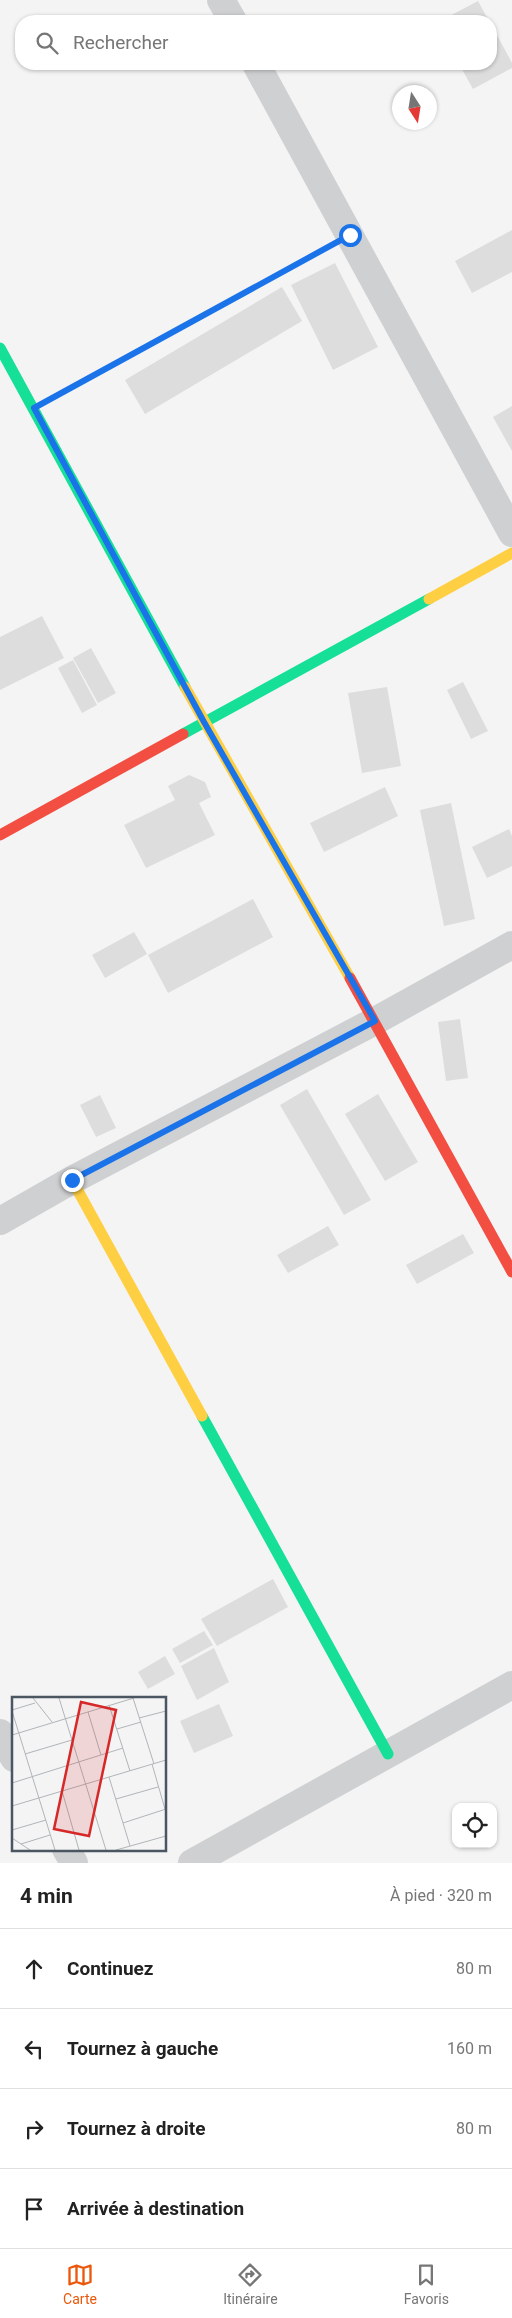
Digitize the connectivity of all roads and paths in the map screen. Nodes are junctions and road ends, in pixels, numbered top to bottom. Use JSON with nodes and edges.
{"nodes":[{"id":1,"x":222,"y":0,"type":"edge"},
{"id":2,"x":230,"y":15,"type":"edge"},
{"id":3,"x":259,"y":70,"type":"edge"},
{"id":4,"x":350,"y":235,"type":"junction"},
{"id":5,"x":0,"y":348,"type":"edge"},
{"id":6,"x":34,"y":408,"type":"junction"},
{"id":7,"x":512,"y":533,"type":"edge"},
{"id":8,"x":512,"y":553,"type":"edge"},
{"id":9,"x":204,"y":722,"type":"junction"},
{"id":10,"x":0,"y":835,"type":"edge"},
{"id":11,"x":512,"y":945,"type":"edge"},
{"id":12,"x":375,"y":1021,"type":"junction"},
{"id":13,"x":72,"y":1180,"type":"junction"},
{"id":14,"x":0,"y":1221,"type":"edge"},
{"id":15,"x":512,"y":1272,"type":"edge"},
{"id":16,"x":512,"y":1685,"type":"edge"},
{"id":17,"x":0,"y":1733,"type":"edge"},
{"id":18,"x":12,"y":1754,"type":"edge"},
{"id":19,"x":388,"y":1754,"type":"junction"},
{"id":20,"x":67,"y":1850,"type":"edge"},
{"id":21,"x":74,"y":1863,"type":"edge"},
{"id":22,"x":192,"y":1863,"type":"edge"}],
"edges":[{"from":1,"to":2,"type":"street"},
{"from":3,"to":4,"type":"street"},
{"from":4,"to":6,"type":"path"},
{"from":4,"to":7,"type":"street"},
{"from":5,"to":6,"type":"street"},
{"from":6,"to":9,"type":"street"},
{"from":8,"to":9,"type":"street"},
{"from":9,"to":10,"type":"street"},
{"from":9,"to":12,"type":"street"},
{"from":11,"to":12,"type":"street"},
{"from":12,"to":13,"type":"street"},
{"from":12,"to":15,"type":"street"},
{"from":13,"to":14,"type":"street"},
{"from":13,"to":19,"type":"street"},
{"from":16,"to":19,"type":"street"},
{"from":17,"to":18,"type":"street"},
{"from":19,"to":22,"type":"street"},
{"from":20,"to":21,"type":"street"}]}
